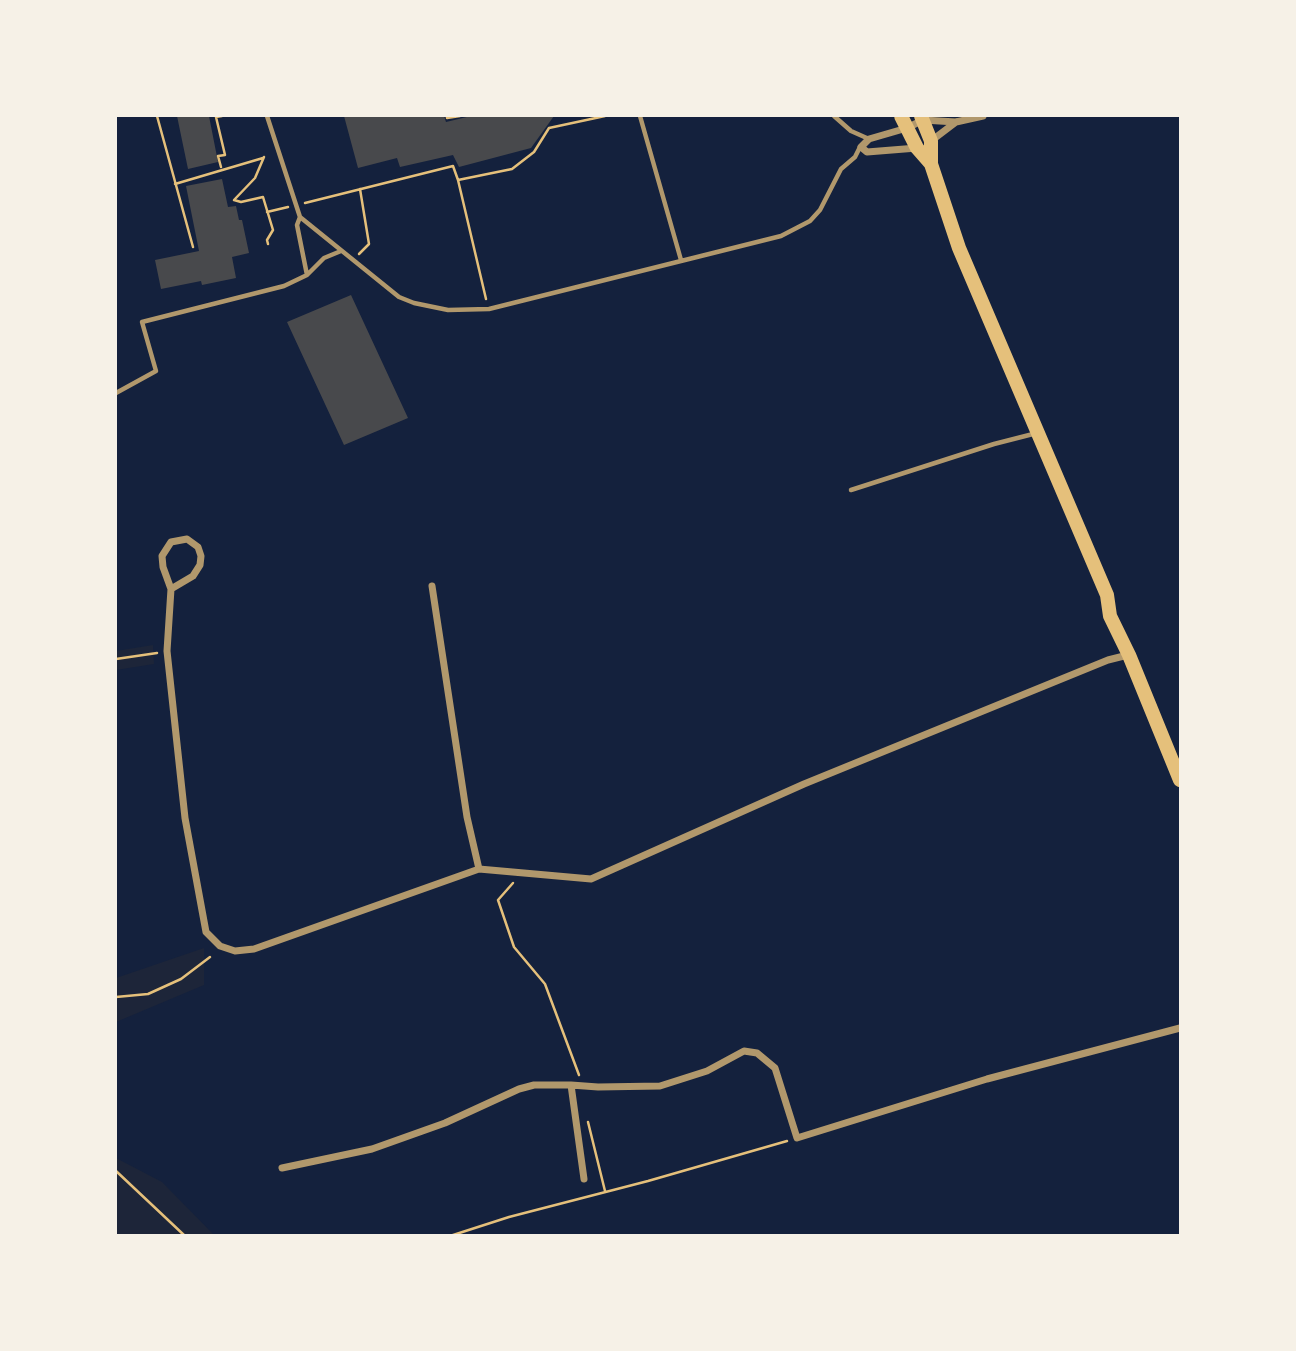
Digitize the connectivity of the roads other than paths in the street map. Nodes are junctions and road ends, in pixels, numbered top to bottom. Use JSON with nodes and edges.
{"nodes":[{"id":1,"x":267,"y":116,"type":"edge"},
{"id":2,"x":640,"y":116,"type":"edge"},
{"id":3,"x":834,"y":116,"type":"edge"},
{"id":4,"x":983,"y":116,"type":"edge"},
{"id":5,"x":922,"y":118,"type":"edge"},
{"id":6,"x":904,"y":122,"type":"edge"},
{"id":7,"x":956,"y":122,"type":"junction"},
{"id":8,"x":869,"y":139,"type":"junction"},
{"id":9,"x":931,"y":141,"type":"junction"},
{"id":10,"x":861,"y":146,"type":"junction"},
{"id":11,"x":917,"y":148,"type":"junction"},
{"id":12,"x":931,"y":164,"type":"junction"},
{"id":13,"x":300,"y":217,"type":"junction"},
{"id":14,"x":342,"y":250,"type":"junction"},
{"id":15,"x":681,"y":260,"type":"junction"},
{"id":16,"x":307,"y":275,"type":"junction"},
{"id":17,"x":116,"y":393,"type":"edge"},
{"id":18,"x":1038,"y":433,"type":"junction"},
{"id":19,"x":852,"y":490,"type":"dead end"},
{"id":20,"x":432,"y":586,"type":"dead end"},
{"id":21,"x":171,"y":589,"type":"junction"},
{"id":22,"x":1129,"y":655,"type":"junction"},
{"id":23,"x":1181,"y":780,"type":"edge"},
{"id":24,"x":479,"y":869,"type":"junction"},
{"id":25,"x":1181,"y":1028,"type":"edge"},
{"id":26,"x":572,"y":1085,"type":"junction"},
{"id":27,"x":282,"y":1168,"type":"dead end"},
{"id":28,"x":584,"y":1179,"type":"dead end"}],
"edges":[{"from":1,"to":13,"type":"lane"},
{"from":2,"to":15,"type":"lane"},
{"from":3,"to":8,"type":"lane"},
{"from":4,"to":7,"type":"street"},
{"from":5,"to":6,"type":"street"},
{"from":5,"to":7,"type":"street"},
{"from":5,"to":9,"type":"main road"},
{"from":6,"to":8,"type":"street"},
{"from":6,"to":11,"type":"main road"},
{"from":7,"to":9,"type":"street"},
{"from":8,"to":10,"type":"street"},
{"from":9,"to":11,"type":"street"},
{"from":9,"to":12,"type":"main road"},
{"from":10,"to":11,"type":"street"},
{"from":10,"to":15,"type":"lane"},
{"from":11,"to":12,"type":"main road"},
{"from":12,"to":18,"type":"main road"},
{"from":13,"to":14,"type":"lane"},
{"from":13,"to":16,"type":"lane"},
{"from":14,"to":15,"type":"lane"},
{"from":14,"to":16,"type":"lane"},
{"from":16,"to":17,"type":"lane"},
{"from":18,"to":19,"type":"lane"},
{"from":18,"to":22,"type":"main road"},
{"from":20,"to":24,"type":"street"},
{"from":21,"to":21,"type":"street"},
{"from":21,"to":24,"type":"street"},
{"from":22,"to":23,"type":"main road"},
{"from":22,"to":24,"type":"street"},
{"from":25,"to":26,"type":"street"},
{"from":26,"to":27,"type":"street"},
{"from":26,"to":28,"type":"street"}]}
